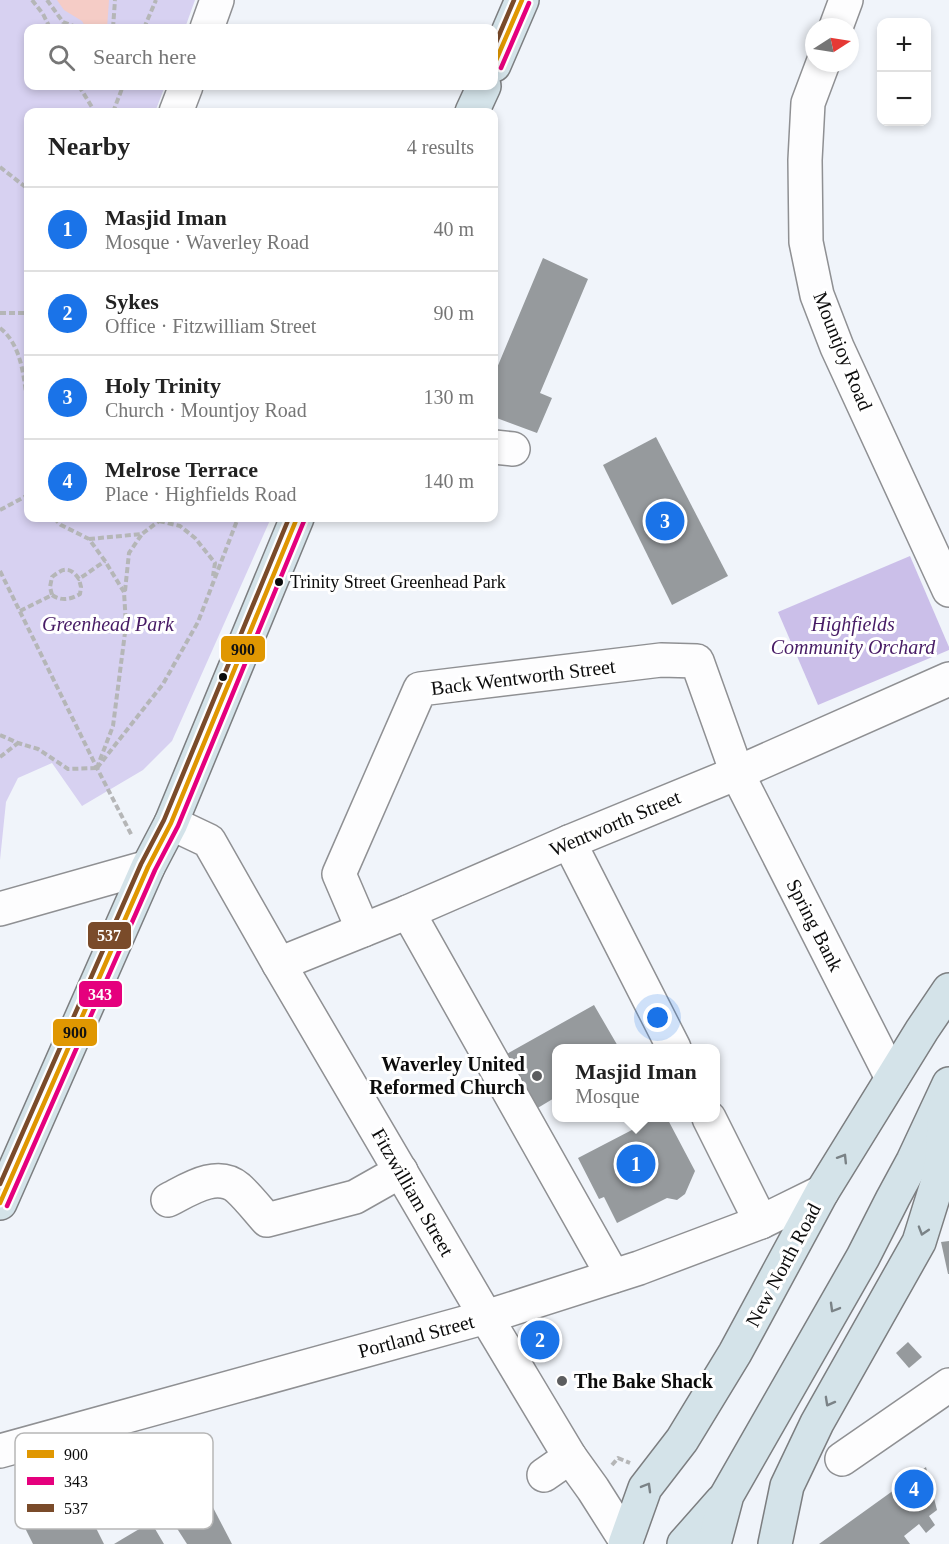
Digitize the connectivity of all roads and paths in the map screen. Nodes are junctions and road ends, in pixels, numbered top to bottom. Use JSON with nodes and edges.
{"nodes":[{"id":1,"x":32,"y":0,"type":"edge"},
{"id":2,"x":47,"y":0,"type":"edge"},
{"id":3,"x":115,"y":0,"type":"edge"},
{"id":4,"x":156,"y":0,"type":"edge"},
{"id":5,"x":217,"y":0,"type":"edge"},
{"id":6,"x":522,"y":0,"type":"edge"},
{"id":7,"x":846,"y":0,"type":"edge"},
{"id":8,"x":839,"y":18,"type":"edge"},
{"id":9,"x":48,"y":24,"type":"edge"},
{"id":10,"x":69,"y":24,"type":"edge"},
{"id":11,"x":113,"y":24,"type":"edge"},
{"id":12,"x":146,"y":24,"type":"edge"},
{"id":13,"x":208,"y":24,"type":"edge"},
{"id":14,"x":498,"y":56,"type":"edge"},
{"id":15,"x":820,"y":72,"type":"edge"},
{"id":16,"x":81,"y":90,"type":"edge"},
{"id":17,"x":121,"y":90,"type":"edge"},
{"id":18,"x":184,"y":90,"type":"edge"},
{"id":19,"x":482,"y":90,"type":"edge"},
{"id":20,"x":93,"y":108,"type":"edge"},
{"id":21,"x":115,"y":108,"type":"edge"},
{"id":22,"x":178,"y":108,"type":"edge"},
{"id":23,"x":474,"y":108,"type":"edge"},
{"id":24,"x":0,"y":167,"type":"edge"},
{"id":25,"x":24,"y":186,"type":"edge"},
{"id":26,"x":0,"y":313,"type":"edge"},
{"id":27,"x":24,"y":313,"type":"edge"},
{"id":28,"x":0,"y":328,"type":"edge"},
{"id":29,"x":24,"y":383,"type":"edge"},
{"id":30,"x":24,"y":497,"type":"edge"},
{"id":31,"x":0,"y":510,"type":"edge"},
{"id":32,"x":58,"y":522,"type":"edge"},
{"id":33,"x":156,"y":522,"type":"edge"},
{"id":34,"x":169,"y":522,"type":"edge"},
{"id":35,"x":236,"y":522,"type":"edge"},
{"id":36,"x":295,"y":522,"type":"edge"},
{"id":37,"x":142,"y":534,"type":"junction"},
{"id":38,"x":89,"y":539,"type":"junction"},
{"id":39,"x":105,"y":561,"type":"junction"},
{"id":40,"x":0,"y":571,"type":"edge"},
{"id":41,"x":79,"y":579,"type":"junction"},
{"id":42,"x":211,"y":585,"type":"junction"},
{"id":43,"x":949,"y":590,"type":"edge"},
{"id":44,"x":124,"y":592,"type":"junction"},
{"id":45,"x":52,"y":595,"type":"junction"},
{"id":46,"x":20,"y":611,"type":"junction"},
{"id":47,"x":949,"y":679,"type":"edge"},
{"id":48,"x":0,"y":735,"type":"edge"},
{"id":49,"x":18,"y":743,"type":"junction"},
{"id":50,"x":0,"y":757,"type":"edge"},
{"id":51,"x":97,"y":768,"type":"junction"},
{"id":52,"x":737,"y":773,"type":"junction"},
{"id":53,"x":171,"y":823,"type":"junction"},
{"id":54,"x":570,"y":842,"type":"junction"},
{"id":55,"x":148,"y":867,"type":"junction"},
{"id":56,"x":0,"y":909,"type":"edge"},
{"id":57,"x":408,"y":912,"type":"junction"},
{"id":58,"x":363,"y":930,"type":"junction"},
{"id":59,"x":279,"y":964,"type":"junction"},
{"id":60,"x":949,"y":990,"type":"edge"},
{"id":61,"x":672,"y":1044,"type":"edge"},
{"id":62,"x":892,"y":1078,"type":"junction"},
{"id":63,"x":948,"y":1087,"type":"edge"},
{"id":64,"x":711,"y":1122,"type":"edge"},
{"id":65,"x":401,"y":1171,"type":"junction"},
{"id":66,"x":943,"y":1180,"type":"edge"},
{"id":67,"x":822,"y":1192,"type":"junction"},
{"id":68,"x":893,"y":1198,"type":"junction"},
{"id":69,"x":168,"y":1200,"type":"dead end"},
{"id":70,"x":0,"y":1203,"type":"edge"},
{"id":71,"x":762,"y":1222,"type":"junction"},
{"id":72,"x":613,"y":1276,"type":"junction"},
{"id":73,"x":486,"y":1317,"type":"junction"},
{"id":74,"x":949,"y":1385,"type":"edge"},
{"id":75,"x":65,"y":1433,"type":"edge"},
{"id":76,"x":15,"y":1447,"type":"edge"},
{"id":77,"x":0,"y":1451,"type":"edge"},
{"id":78,"x":842,"y":1459,"type":"dead end"},
{"id":79,"x":727,"y":1495,"type":"junction"},
{"id":80,"x":628,"y":1543,"type":"edge"},
{"id":81,"x":684,"y":1544,"type":"edge"},
{"id":82,"x":714,"y":1544,"type":"edge"},
{"id":83,"x":775,"y":1544,"type":"edge"}],
"edges":[{"from":1,"to":9,"type":"path"},
{"from":2,"to":10,"type":"path"},
{"from":3,"to":11,"type":"path"},
{"from":4,"to":12,"type":"path"},
{"from":5,"to":13,"type":"street"},
{"from":6,"to":14,"type":"highway"},
{"from":7,"to":8,"type":"street"},
{"from":15,"to":43,"type":"street","name":"Mountjoy Road"},
{"from":16,"to":20,"type":"path"},
{"from":17,"to":21,"type":"path"},
{"from":18,"to":22,"type":"street"},
{"from":19,"to":23,"type":"highway"},
{"from":24,"to":25,"type":"path"},
{"from":26,"to":27,"type":"path"},
{"from":28,"to":29,"type":"path"},
{"from":30,"to":31,"type":"path"},
{"from":32,"to":38,"type":"path"},
{"from":33,"to":37,"type":"path"},
{"from":34,"to":42,"type":"path"},
{"from":35,"to":42,"type":"path"},
{"from":36,"to":53,"type":"highway"},
{"from":37,"to":38,"type":"path"},
{"from":37,"to":44,"type":"path"},
{"from":38,"to":39,"type":"path"},
{"from":39,"to":41,"type":"path"},
{"from":39,"to":44,"type":"path"},
{"from":40,"to":46,"type":"path"},
{"from":41,"to":45,"type":"path"},
{"from":41,"to":45,"type":"path"},
{"from":42,"to":51,"type":"path"},
{"from":44,"to":51,"type":"path"},
{"from":45,"to":46,"type":"path"},
{"from":46,"to":51,"type":"path"},
{"from":47,"to":52,"type":"street","name":"Wentworth Street"},
{"from":48,"to":49,"type":"path"},
{"from":49,"to":50,"type":"path"},
{"from":49,"to":51,"type":"path"},
{"from":51,"to":55,"type":"path"},
{"from":52,"to":54,"type":"street","name":"Wentworth Street"},
{"from":52,"to":58,"type":"street","name":"Back Wentworth Street"},
{"from":52,"to":62,"type":"street","name":"Spring Bank"},
{"from":53,"to":55,"type":"highway"},
{"from":53,"to":59,"type":"street","name":"Fitzwilliam Street"},
{"from":54,"to":57,"type":"street","name":"Wentworth Street"},
{"from":54,"to":61,"type":"street"},
{"from":55,"to":56,"type":"street"},
{"from":55,"to":70,"type":"highway"},
{"from":57,"to":58,"type":"street","name":"Wentworth Street"},
{"from":57,"to":72,"type":"street"},
{"from":58,"to":59,"type":"street","name":"Wentworth Street"},
{"from":59,"to":65,"type":"street","name":"Fitzwilliam Street"},
{"from":60,"to":62,"type":"highway","name":"New North Road"},
{"from":67,"to":62,"type":"highway","name":"New North Road","one_way":true},
{"from":63,"to":66,"type":"highway"},
{"from":63,"to":68,"type":"highway"},
{"from":64,"to":71,"type":"street"},
{"from":65,"to":69,"type":"street"},
{"from":65,"to":73,"type":"street","name":"Fitzwilliam Street"},
{"from":66,"to":68,"type":"street"},
{"from":66,"to":83,"type":"highway","one_way":true},
{"from":67,"to":71,"type":"street","name":"Portland Street"},
{"from":80,"to":67,"type":"highway","name":"New North Road","one_way":true},
{"from":68,"to":79,"type":"highway","one_way":true},
{"from":71,"to":72,"type":"street","name":"Portland Street"},
{"from":72,"to":73,"type":"street","name":"Portland Street"},
{"from":73,"to":75,"type":"street","name":"Portland Street"},
{"from":73,"to":80,"type":"street","name":"Fitzwilliam Street"},
{"from":74,"to":78,"type":"street"},
{"from":76,"to":77,"type":"street","name":"Portland Street"},
{"from":79,"to":81,"type":"highway"},
{"from":79,"to":82,"type":"highway"}]}
